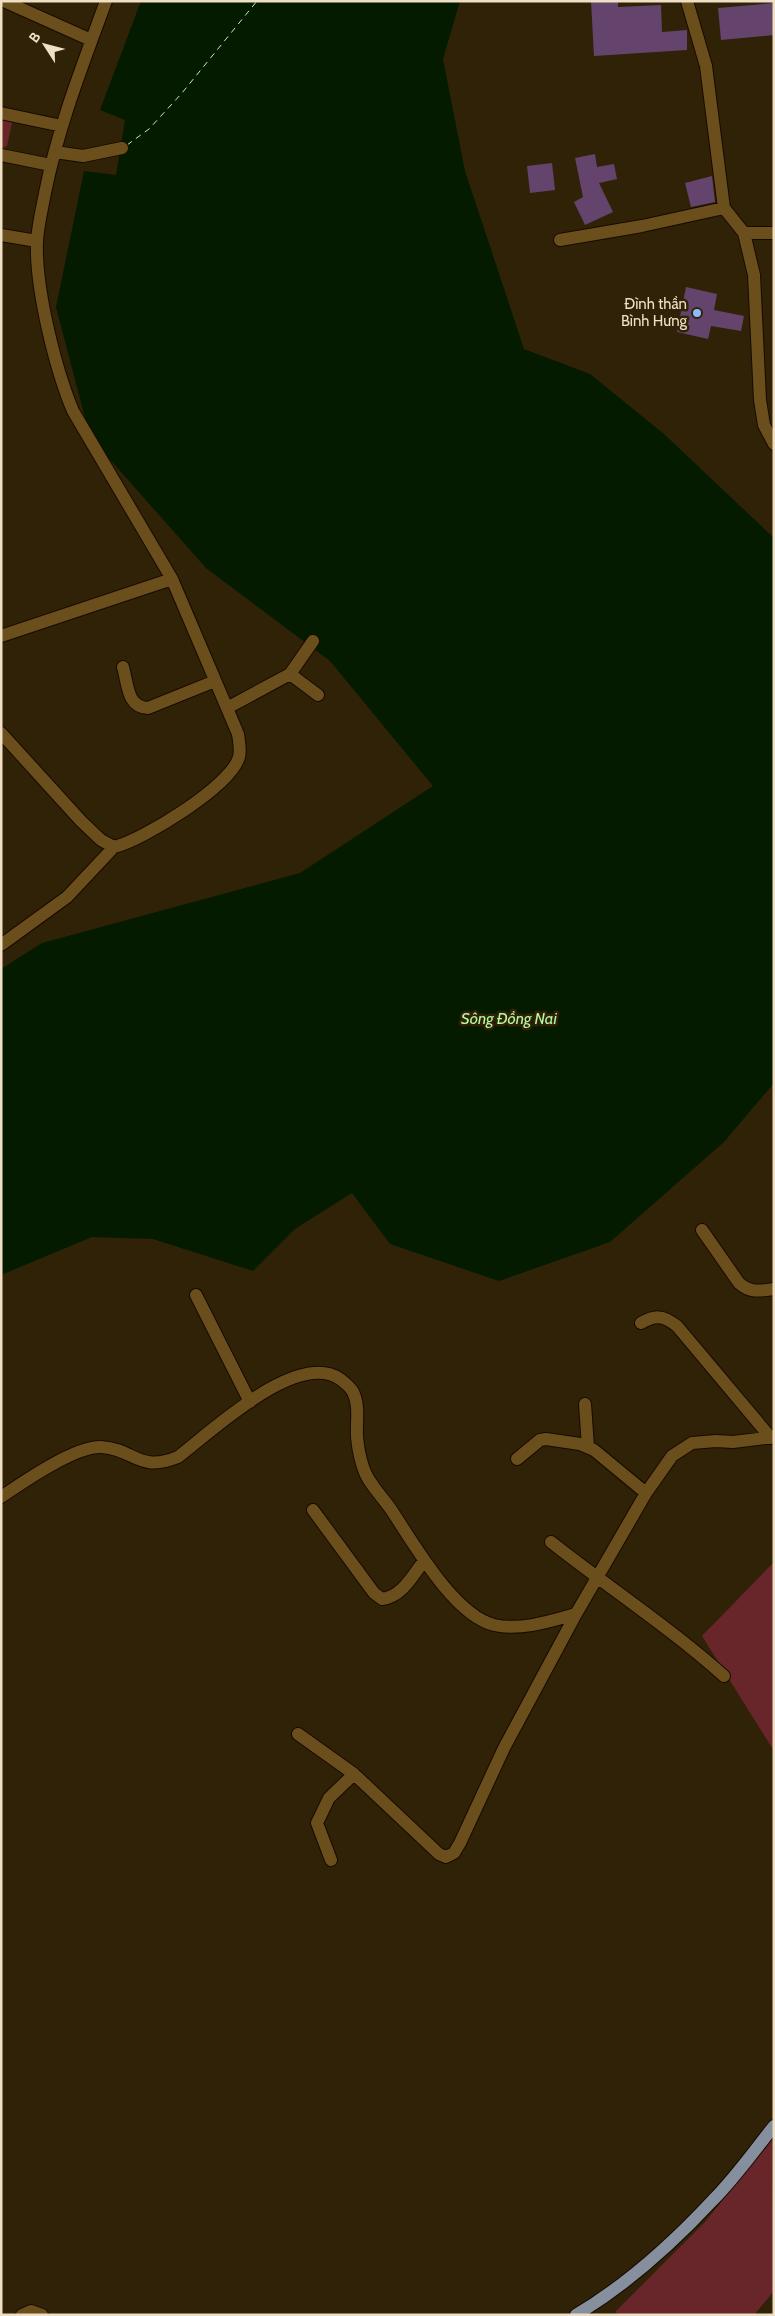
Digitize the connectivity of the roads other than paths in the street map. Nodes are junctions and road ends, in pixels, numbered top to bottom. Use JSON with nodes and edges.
{"nodes":[{"id":1,"x":4,"y":1,"type":"edge"},
{"id":2,"x":106,"y":1,"type":"edge"},
{"id":3,"x":687,"y":1,"type":"edge"},
{"id":4,"x":92,"y":40,"type":"junction"},
{"id":5,"x":1,"y":113,"type":"edge"},
{"id":6,"x":62,"y":126,"type":"junction"},
{"id":7,"x":122,"y":148,"type":"dead end"},
{"id":8,"x":54,"y":152,"type":"junction"},
{"id":9,"x":1,"y":154,"type":"edge"},
{"id":10,"x":51,"y":165,"type":"junction"},
{"id":11,"x":724,"y":208,"type":"junction"},
{"id":12,"x":744,"y":233,"type":"junction"},
{"id":13,"x":774,"y":233,"type":"edge"},
{"id":14,"x":1,"y":235,"type":"edge"},
{"id":15,"x":560,"y":240,"type":"dead end"},
{"id":16,"x":37,"y":241,"type":"junction"},
{"id":17,"x":774,"y":444,"type":"edge"},
{"id":18,"x":172,"y":579,"type":"junction"},
{"id":19,"x":1,"y":636,"type":"edge"},
{"id":20,"x":313,"y":641,"type":"dead end"},
{"id":21,"x":123,"y":667,"type":"dead end"},
{"id":22,"x":290,"y":674,"type":"junction"},
{"id":23,"x":215,"y":681,"type":"junction"},
{"id":24,"x":318,"y":695,"type":"dead end"},
{"id":25,"x":227,"y":708,"type":"junction"},
{"id":26,"x":1,"y":733,"type":"edge"},
{"id":27,"x":114,"y":847,"type":"junction"},
{"id":28,"x":1,"y":945,"type":"edge"},
{"id":29,"x":702,"y":1230,"type":"dead end"},
{"id":30,"x":774,"y":1289,"type":"edge"},
{"id":31,"x":196,"y":1294,"type":"dead end"},
{"id":32,"x":641,"y":1323,"type":"dead end"},
{"id":33,"x":250,"y":1402,"type":"junction"},
{"id":34,"x":585,"y":1404,"type":"dead end"},
{"id":35,"x":772,"y":1437,"type":"edge"},
{"id":36,"x":588,"y":1447,"type":"junction"},
{"id":37,"x":517,"y":1459,"type":"dead end"},
{"id":38,"x":646,"y":1493,"type":"junction"},
{"id":39,"x":1,"y":1497,"type":"edge"},
{"id":40,"x":313,"y":1510,"type":"dead end"},
{"id":41,"x":551,"y":1542,"type":"dead end"},
{"id":42,"x":423,"y":1562,"type":"junction"},
{"id":43,"x":597,"y":1578,"type":"junction"},
{"id":44,"x":576,"y":1614,"type":"junction"},
{"id":45,"x":724,"y":1676,"type":"dead end"},
{"id":46,"x":298,"y":1734,"type":"dead end"},
{"id":47,"x":354,"y":1774,"type":"junction"},
{"id":48,"x":331,"y":1860,"type":"dead end"},
{"id":49,"x":774,"y":2126,"type":"edge"},
{"id":50,"x":22,"y":2315,"type":"edge"},
{"id":51,"x":42,"y":2315,"type":"edge"},
{"id":52,"x":576,"y":2315,"type":"edge"}],
"edges":[{"from":1,"to":4,"type":"street"},
{"from":2,"to":4,"type":"street"},
{"from":3,"to":11,"type":"street"},
{"from":4,"to":6,"type":"street"},
{"from":5,"to":6,"type":"street"},
{"from":6,"to":8,"type":"street"},
{"from":7,"to":8,"type":"street"},
{"from":8,"to":10,"type":"street"},
{"from":9,"to":10,"type":"street"},
{"from":10,"to":16,"type":"street"},
{"from":11,"to":12,"type":"street"},
{"from":11,"to":15,"type":"street"},
{"from":12,"to":13,"type":"street"},
{"from":12,"to":17,"type":"street"},
{"from":14,"to":16,"type":"street"},
{"from":16,"to":18,"type":"street"},
{"from":18,"to":19,"type":"street"},
{"from":18,"to":23,"type":"street"},
{"from":20,"to":22,"type":"street"},
{"from":21,"to":23,"type":"street"},
{"from":22,"to":24,"type":"street"},
{"from":22,"to":25,"type":"street"},
{"from":23,"to":25,"type":"street"},
{"from":25,"to":27,"type":"street"},
{"from":26,"to":27,"type":"street"},
{"from":27,"to":28,"type":"street"},
{"from":29,"to":30,"type":"street"},
{"from":31,"to":33,"type":"street"},
{"from":32,"to":35,"type":"street"},
{"from":33,"to":39,"type":"street"},
{"from":33,"to":42,"type":"street"},
{"from":34,"to":36,"type":"street"},
{"from":35,"to":38,"type":"street"},
{"from":36,"to":37,"type":"street"},
{"from":36,"to":38,"type":"street"},
{"from":38,"to":43,"type":"street"},
{"from":40,"to":42,"type":"street"},
{"from":41,"to":43,"type":"street"},
{"from":42,"to":44,"type":"street"},
{"from":43,"to":44,"type":"street"},
{"from":43,"to":45,"type":"street"},
{"from":44,"to":47,"type":"street"},
{"from":46,"to":47,"type":"street"},
{"from":47,"to":48,"type":"street"},
{"from":49,"to":52,"type":"main road"},
{"from":50,"to":51,"type":"street"}]}
